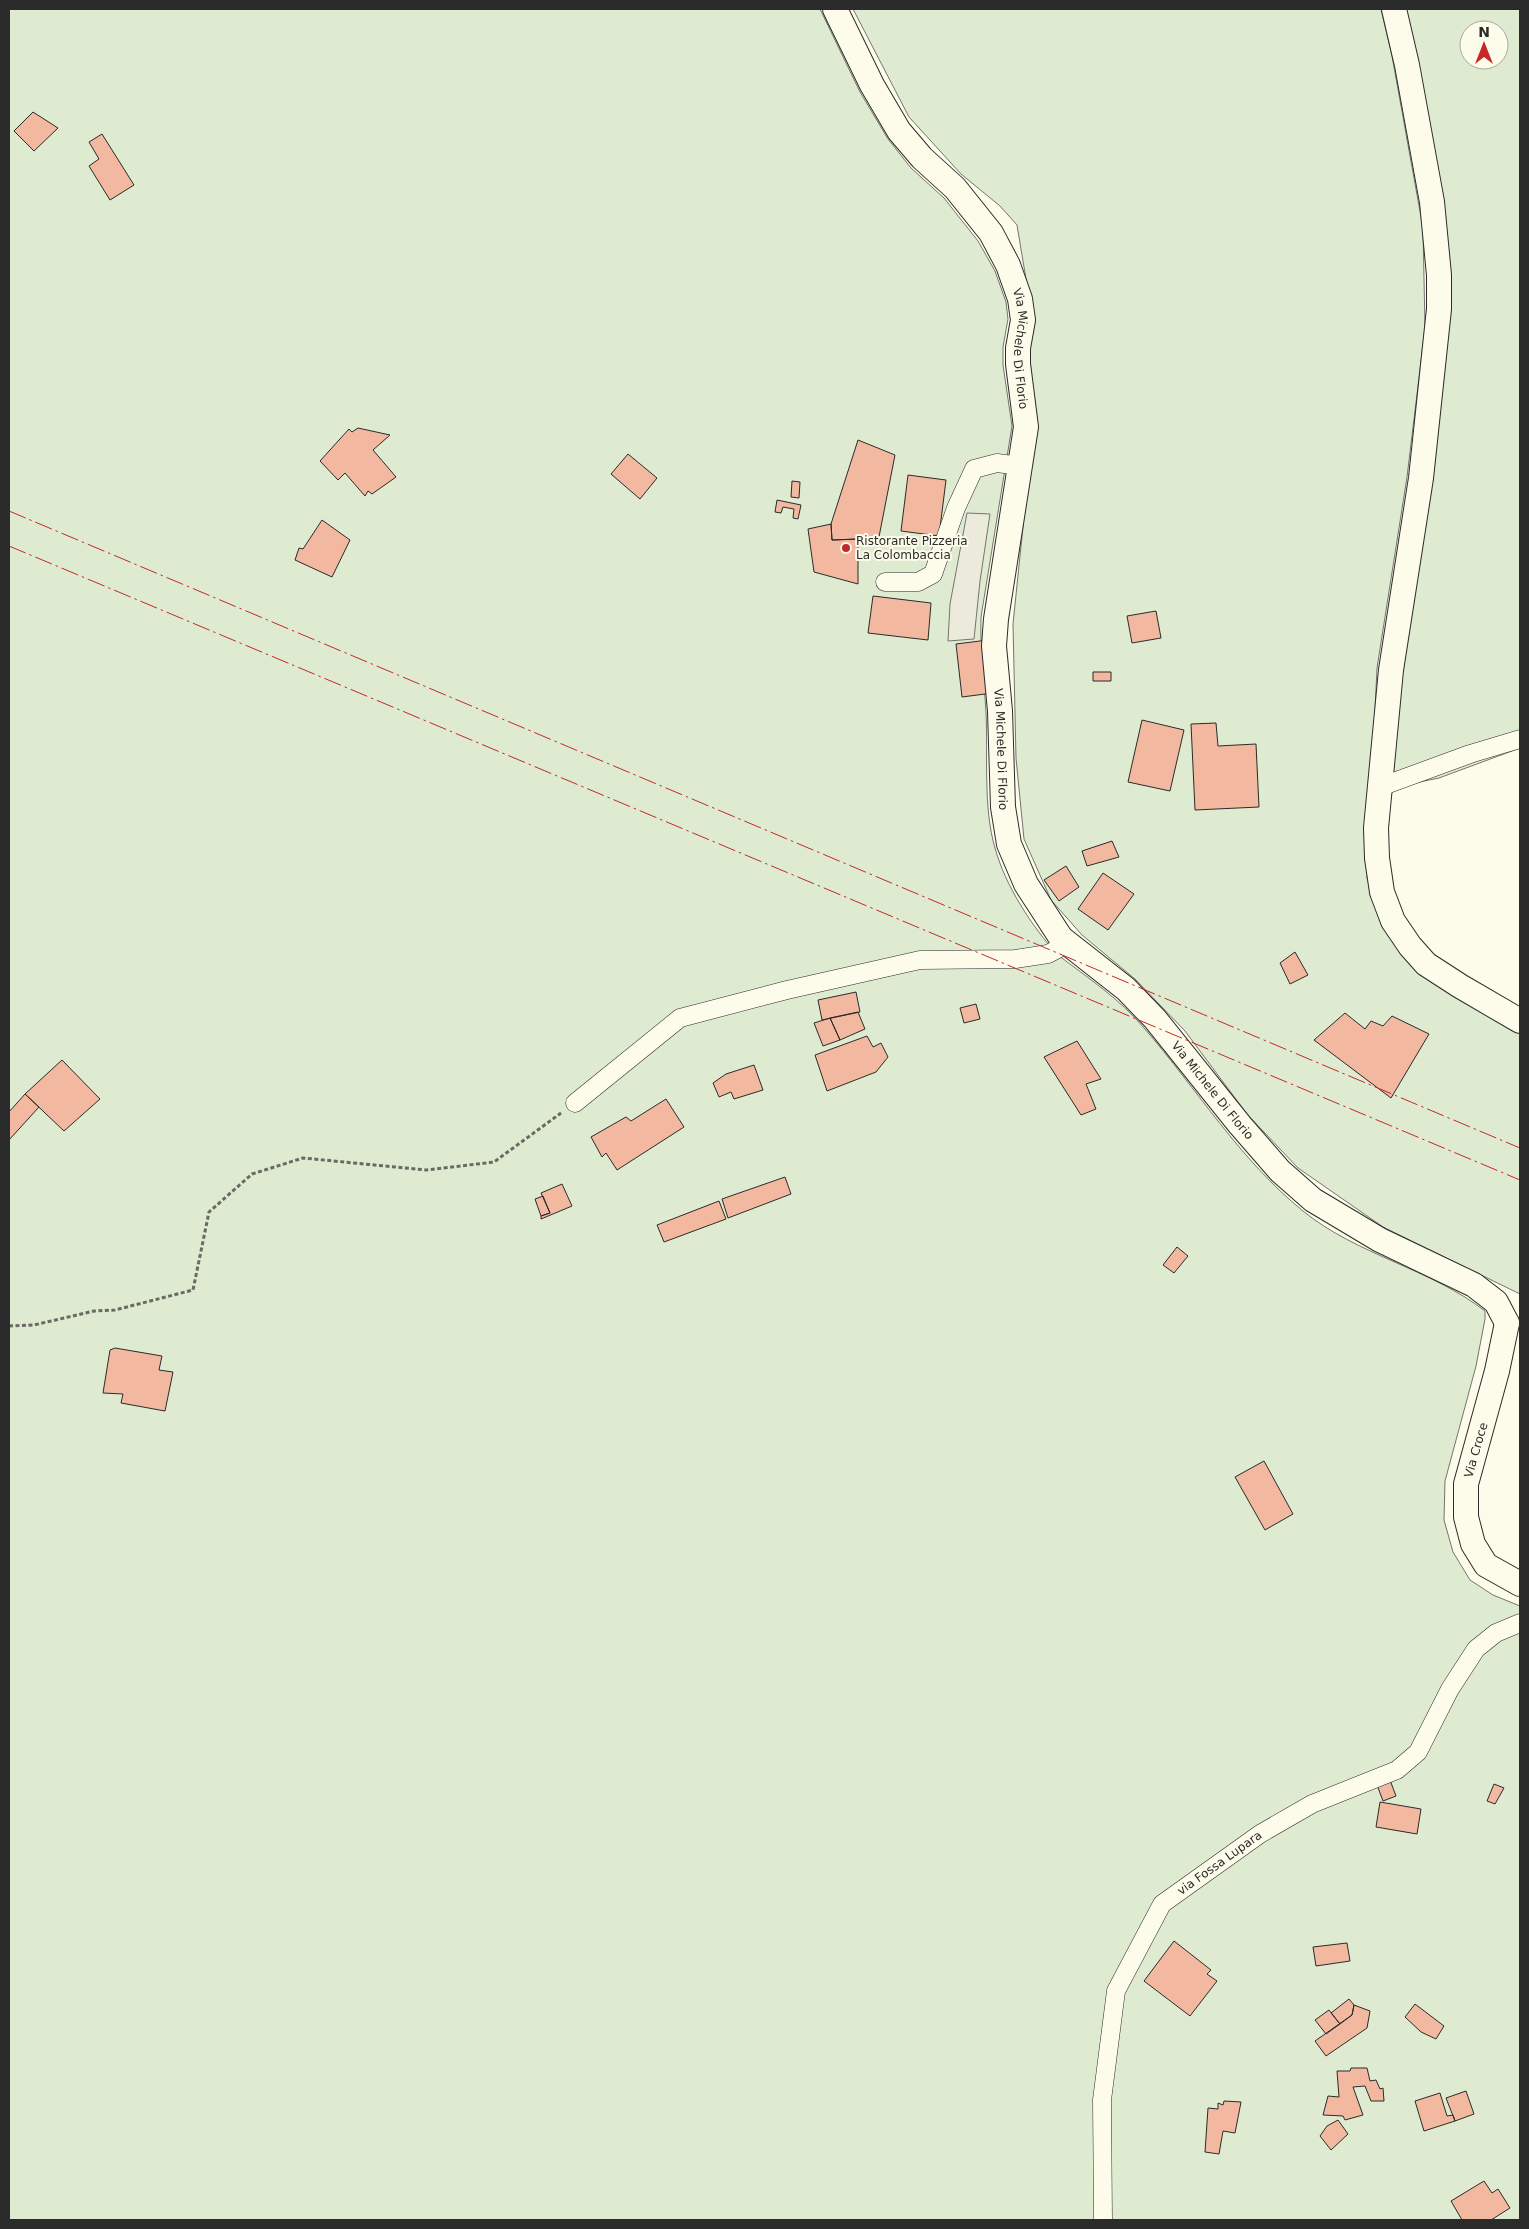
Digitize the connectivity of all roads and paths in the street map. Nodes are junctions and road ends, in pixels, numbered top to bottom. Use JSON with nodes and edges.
{"nodes":[{"id":1,"x":836,"y":9,"type":"edge"},
{"id":2,"x":1394,"y":9,"type":"edge"},
{"id":3,"x":1021,"y":466,"type":"junction"},
{"id":4,"x":885,"y":582,"type":"dead end"},
{"id":5,"x":1520,"y":739,"type":"edge"},
{"id":6,"x":1380,"y":787,"type":"junction"},
{"id":7,"x":1067,"y":944,"type":"junction"},
{"id":8,"x":1520,"y":1021,"type":"edge"},
{"id":9,"x":575,"y":1103,"type":"joint"},
{"id":10,"x":1514,"y":1322,"type":"edge"},
{"id":11,"x":9,"y":1326,"type":"edge"},
{"id":12,"x":1520,"y":1584,"type":"edge"},
{"id":13,"x":1520,"y":1623,"type":"edge"},
{"id":14,"x":1103,"y":2220,"type":"edge"}],
"edges":[{"from":1,"to":3,"type":"street","name":"Via Michele Di Florio"},
{"from":2,"to":6,"type":"street"},
{"from":3,"to":4,"type":"street"},
{"from":3,"to":7,"type":"street","name":"Via Michele Di Florio"},
{"from":5,"to":6,"type":"street"},
{"from":6,"to":8,"type":"street"},
{"from":7,"to":9,"type":"street"},
{"from":7,"to":10,"type":"street","name":"Via Michele Di Florio"},
{"from":9,"to":11,"type":"path"},
{"from":10,"to":12,"type":"street","name":"Via Croce"},
{"from":13,"to":14,"type":"street","name":"via Fossa Lupara"}]}
